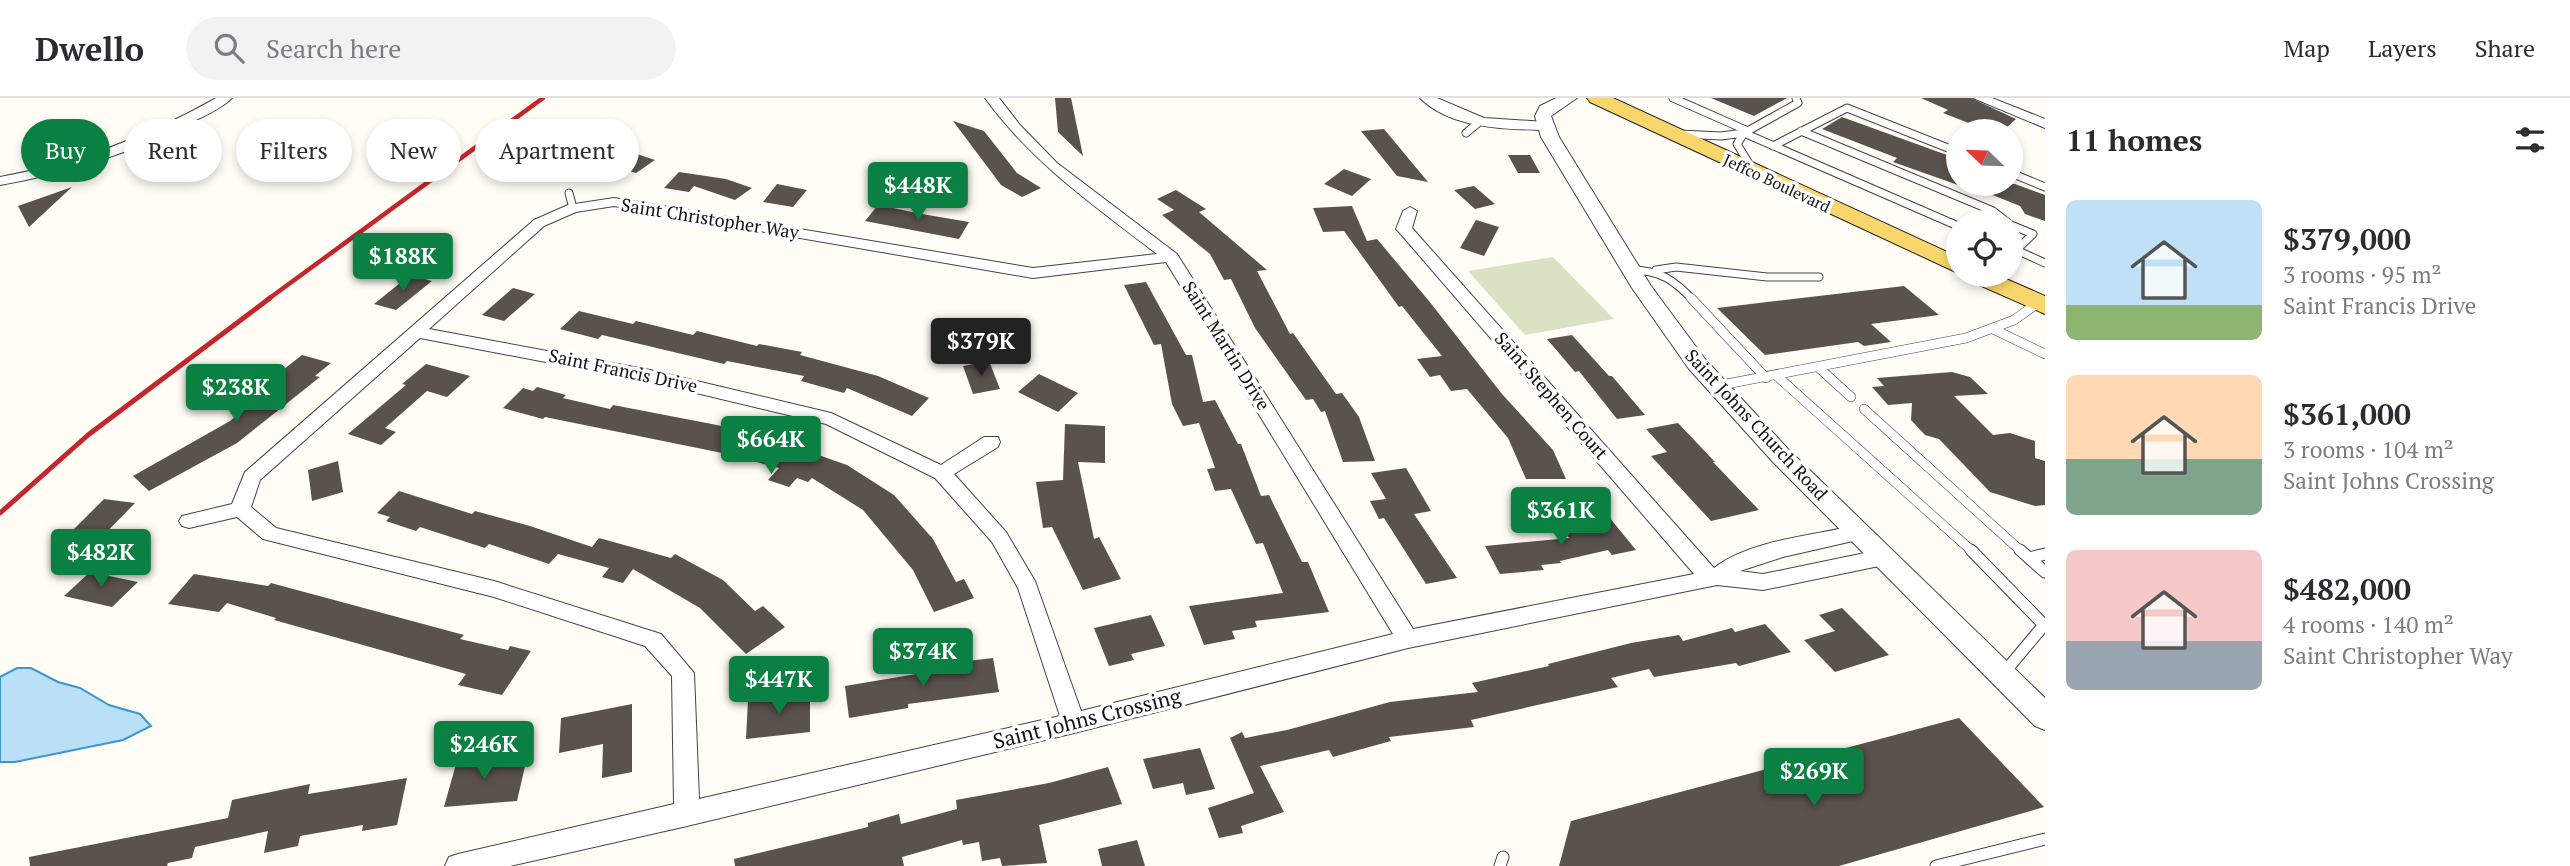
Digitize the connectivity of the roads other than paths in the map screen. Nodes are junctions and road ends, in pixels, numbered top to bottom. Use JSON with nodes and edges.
{"nodes":[{"id":1,"x":225,"y":98,"type":"edge"},
{"id":2,"x":992,"y":98,"type":"edge"},
{"id":3,"x":1427,"y":98,"type":"edge"},
{"id":4,"x":1569,"y":98,"type":"edge"},
{"id":5,"x":1597,"y":98,"type":"edge"},
{"id":6,"x":1673,"y":98,"type":"edge"},
{"id":7,"x":1796,"y":98,"type":"edge"},
{"id":8,"x":1980,"y":98,"type":"edge"},
{"id":9,"x":1478,"y":122,"type":"junction"},
{"id":10,"x":2045,"y":124,"type":"edge"},
{"id":11,"x":1545,"y":126,"type":"junction"},
{"id":12,"x":1801,"y":131,"type":"junction"},
{"id":13,"x":1746,"y":132,"type":"junction"},
{"id":14,"x":1466,"y":133,"type":"dead end"},
{"id":15,"x":1669,"y":134,"type":"junction"},
{"id":16,"x":1773,"y":146,"type":"junction"},
{"id":17,"x":1946,"y":147,"type":"edge"},
{"id":18,"x":1755,"y":173,"type":"junction"},
{"id":19,"x":2023,"y":178,"type":"edge"},
{"id":20,"x":0,"y":181,"type":"edge"},
{"id":21,"x":2045,"y":187,"type":"edge"},
{"id":22,"x":1991,"y":210,"type":"edge"},
{"id":23,"x":1410,"y":211,"type":"dead end"},
{"id":24,"x":1946,"y":221,"type":"edge"},
{"id":25,"x":2023,"y":229,"type":"edge"},
{"id":26,"x":2023,"y":242,"type":"edge"},
{"id":27,"x":2023,"y":255,"type":"edge"},
{"id":28,"x":1171,"y":257,"type":"junction"},
{"id":29,"x":1946,"y":258,"type":"edge"},
{"id":30,"x":2045,"y":263,"type":"edge"},
{"id":31,"x":1641,"y":270,"type":"junction"},
{"id":32,"x":1819,"y":277,"type":"dead end"},
{"id":33,"x":2006,"y":287,"type":"edge"},
{"id":34,"x":2042,"y":304,"type":"edge"},
{"id":35,"x":1993,"y":329,"type":"junction"},
{"id":36,"x":416,"y":332,"type":"junction"},
{"id":37,"x":2045,"y":354,"type":"edge"},
{"id":38,"x":1822,"y":366,"type":"junction"},
{"id":39,"x":1772,"y":377,"type":"junction"},
{"id":40,"x":1716,"y":386,"type":"junction"},
{"id":41,"x":1851,"y":397,"type":"dead end"},
{"id":42,"x":1864,"y":409,"type":"dead end"},
{"id":43,"x":991,"y":442,"type":"dead end"},
{"id":44,"x":942,"y":473,"type":"junction"},
{"id":45,"x":240,"y":509,"type":"junction"},
{"id":46,"x":189,"y":521,"type":"dead end"},
{"id":47,"x":1859,"y":533,"type":"junction"},
{"id":48,"x":2045,"y":554,"type":"edge"},
{"id":49,"x":1884,"y":557,"type":"junction"},
{"id":50,"x":2029,"y":558,"type":"junction"},
{"id":51,"x":2045,"y":572,"type":"edge"},
{"id":52,"x":1713,"y":577,"type":"junction"},
{"id":53,"x":2044,"y":625,"type":"edge"},
{"id":54,"x":1408,"y":639,"type":"junction"},
{"id":55,"x":2002,"y":674,"type":"junction"},
{"id":56,"x":2045,"y":717,"type":"edge"},
{"id":57,"x":1074,"y":723,"type":"junction"},
{"id":58,"x":687,"y":815,"type":"junction"},
{"id":59,"x":2045,"y":839,"type":"edge"},
{"id":60,"x":458,"y":866,"type":"edge"},
{"id":61,"x":1936,"y":866,"type":"edge"}],
"edges":[{"from":1,"to":20,"type":"street"},
{"from":2,"to":28,"type":"street","name":"Saint Martin Drive"},
{"from":3,"to":9,"type":"street"},
{"from":4,"to":11,"type":"street"},
{"from":5,"to":15,"type":"main road","name":"Jeffco Boulevard"},
{"from":6,"to":13,"type":"lane"},
{"from":7,"to":13,"type":"lane"},
{"from":8,"to":10,"type":"street"},
{"from":9,"to":11,"type":"street"},
{"from":9,"to":14,"type":"lane"},
{"from":11,"to":31,"type":"street","name":"Saint Johns Church Road"},
{"from":12,"to":16,"type":"lane"},
{"from":12,"to":17,"type":"lane"},
{"from":12,"to":22,"type":"lane"},
{"from":13,"to":15,"type":"lane"},
{"from":13,"to":16,"type":"lane"},
{"from":13,"to":18,"type":"lane"},
{"from":15,"to":18,"type":"main road","name":"Jeffco Boulevard"},
{"from":16,"to":24,"type":"lane"},
{"from":18,"to":29,"type":"main road","name":"Jeffco Boulevard"},
{"from":19,"to":21,"type":"lane"},
{"from":23,"to":52,"type":"street","name":"Saint Stephen Court"},
{"from":25,"to":26,"type":"lane"},
{"from":27,"to":30,"type":"lane"},
{"from":28,"to":36,"type":"street","name":"Saint Christopher Way"},
{"from":28,"to":54,"type":"street","name":"Saint Martin Drive"},
{"from":31,"to":32,"type":"lane"},
{"from":31,"to":39,"type":"lane"},
{"from":31,"to":40,"type":"street","name":"Saint Johns Church Road"},
{"from":33,"to":34,"type":"main road"},
{"from":34,"to":35,"type":"lane"},
{"from":35,"to":37,"type":"lane"},
{"from":35,"to":38,"type":"lane"},
{"from":36,"to":44,"type":"street","name":"Saint Francis Drive"},
{"from":36,"to":45,"type":"street","name":"Saint Christopher Way"},
{"from":38,"to":39,"type":"lane"},
{"from":38,"to":41,"type":"lane"},
{"from":39,"to":40,"type":"lane"},
{"from":39,"to":53,"type":"lane"},
{"from":40,"to":47,"type":"street","name":"Saint Johns Church Road"},
{"from":42,"to":50,"type":"lane"},
{"from":43,"to":44,"type":"street"},
{"from":44,"to":57,"type":"street","name":"Saint Francis Drive"},
{"from":45,"to":46,"type":"street"},
{"from":45,"to":58,"type":"street"},
{"from":47,"to":49,"type":"street","name":"Saint Johns Church Road"},
{"from":47,"to":52,"type":"street","name":"Saint Johns Crossing"},
{"from":48,"to":50,"type":"lane"},
{"from":49,"to":52,"type":"street","name":"Saint Johns Crossing"},
{"from":49,"to":55,"type":"street","name":"Saint Johns Church Road"},
{"from":50,"to":51,"type":"lane"},
{"from":52,"to":54,"type":"street","name":"Saint Johns Crossing"},
{"from":53,"to":55,"type":"lane"},
{"from":54,"to":57,"type":"street","name":"Saint Johns Crossing"},
{"from":55,"to":56,"type":"street","name":"Saint Johns Church Road"},
{"from":57,"to":58,"type":"street","name":"Saint Johns Crossing"},
{"from":58,"to":60,"type":"street","name":"Saint Johns Crossing"},
{"from":59,"to":61,"type":"lane"}]}
